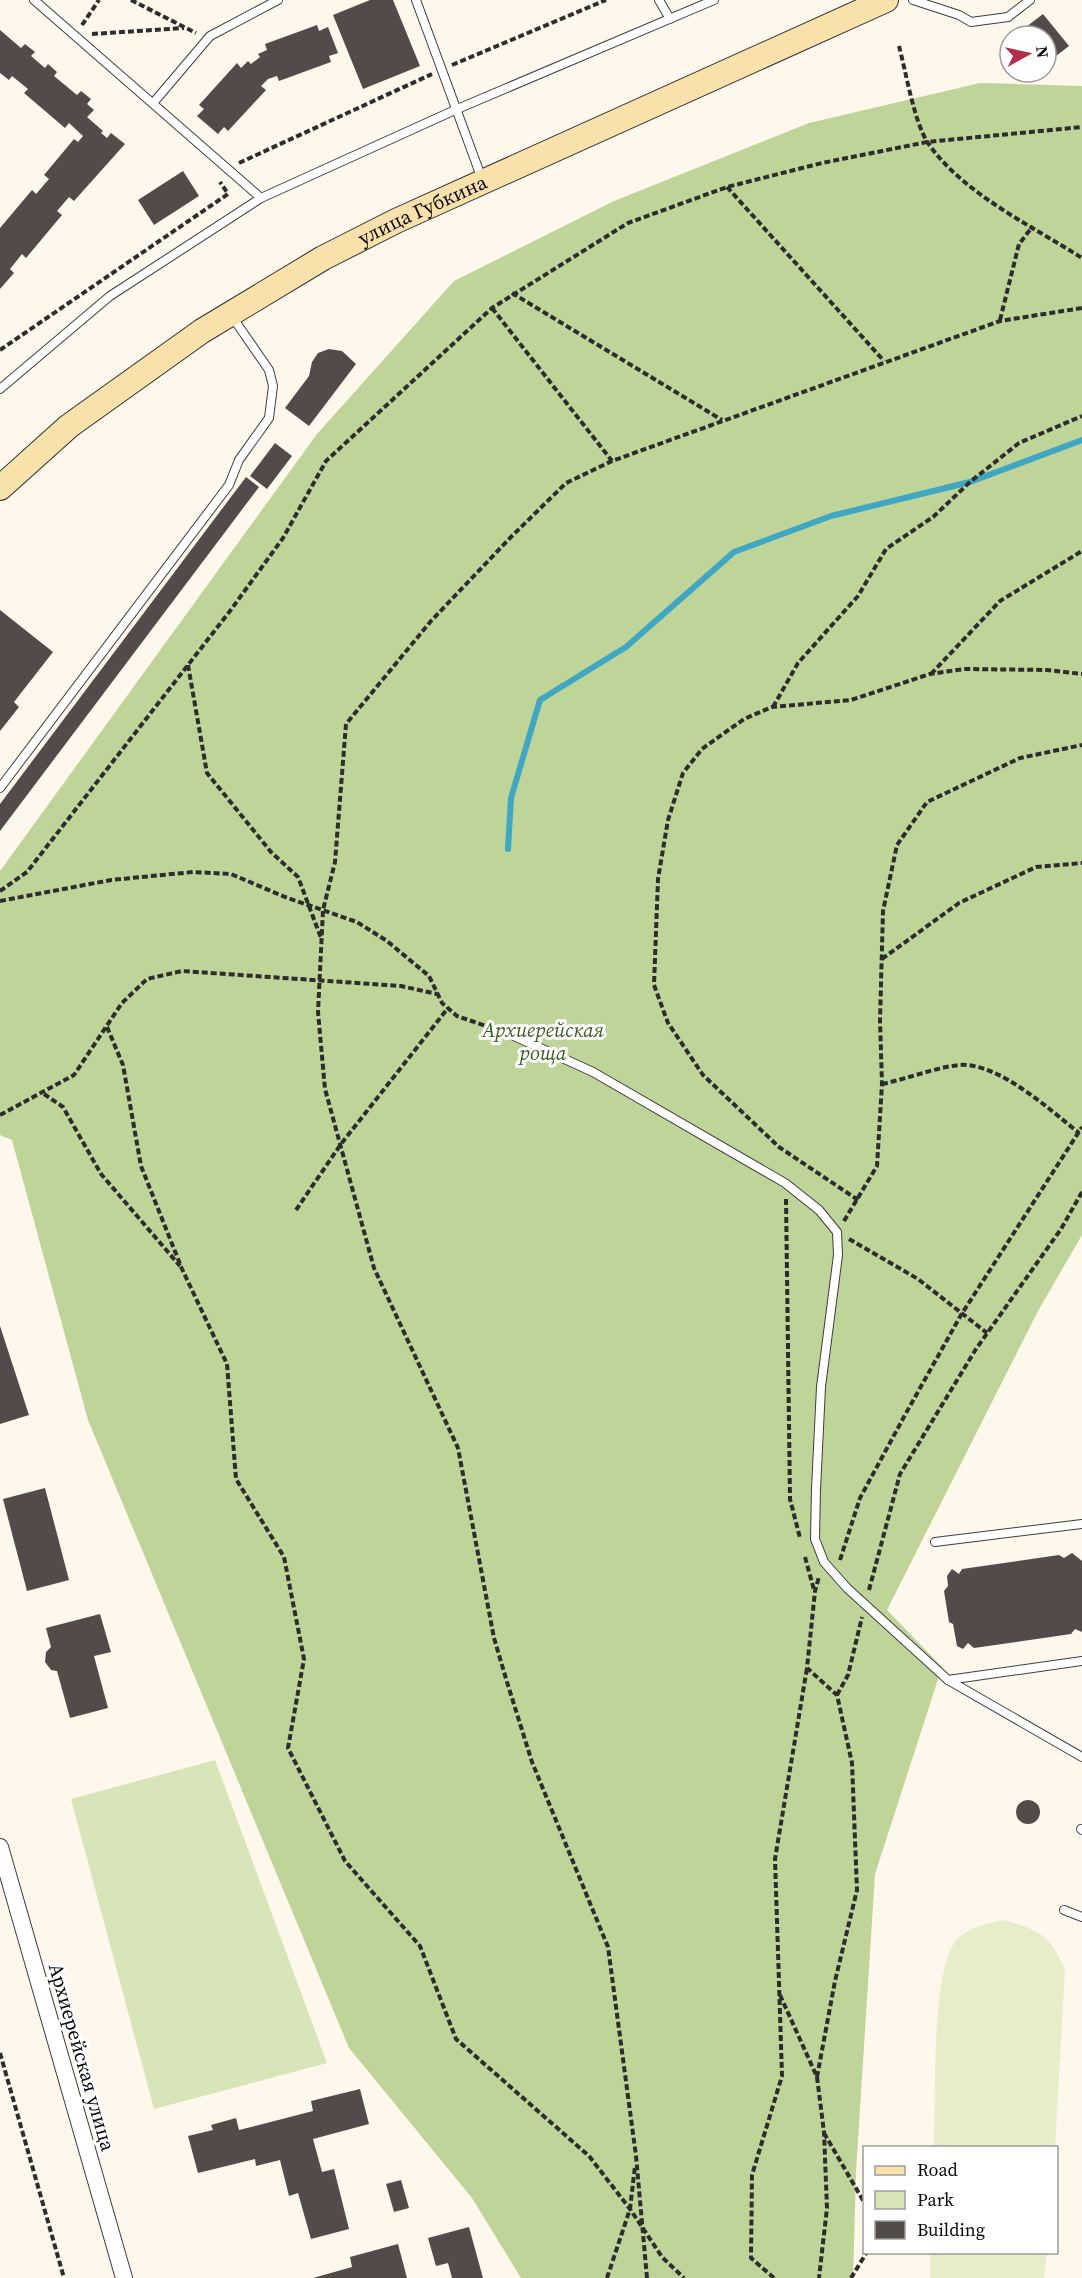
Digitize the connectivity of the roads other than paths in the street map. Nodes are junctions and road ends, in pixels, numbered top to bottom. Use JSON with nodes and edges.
{"nodes":[{"id":1,"x":34,"y":0,"type":"edge"},
{"id":2,"x":278,"y":0,"type":"edge"},
{"id":3,"x":416,"y":0,"type":"edge"},
{"id":4,"x":658,"y":0,"type":"edge"},
{"id":5,"x":714,"y":0,"type":"edge"},
{"id":6,"x":886,"y":0,"type":"edge"},
{"id":7,"x":912,"y":0,"type":"edge"},
{"id":8,"x":1030,"y":0,"type":"edge"},
{"id":9,"x":670,"y":19,"type":"junction"},
{"id":10,"x":154,"y":102,"type":"junction"},
{"id":11,"x":455,"y":110,"type":"junction"},
{"id":12,"x":483,"y":182,"type":"junction"},
{"id":13,"x":261,"y":198,"type":"junction"},
{"id":14,"x":229,"y":312,"type":"junction"},
{"id":15,"x":0,"y":389,"type":"edge"},
{"id":16,"x":0,"y":488,"type":"edge"},
{"id":17,"x":0,"y":788,"type":"edge"},
{"id":18,"x":514,"y":1036,"type":"road end"},
{"id":19,"x":1082,"y":1524,"type":"edge"},
{"id":20,"x":935,"y":1542,"type":"dead end"},
{"id":21,"x":1082,"y":1661,"type":"edge"},
{"id":22,"x":948,"y":1680,"type":"junction"},
{"id":23,"x":1082,"y":1757,"type":"edge"},
{"id":24,"x":0,"y":1847,"type":"edge"},
{"id":25,"x":1064,"y":1910,"type":"dead end"},
{"id":26,"x":1082,"y":1917,"type":"edge"},
{"id":27,"x":124,"y":2278,"type":"edge"}],
"edges":[{"from":1,"to":10,"type":"lane"},
{"from":2,"to":10,"type":"lane"},
{"from":3,"to":11,"type":"lane"},
{"from":4,"to":9,"type":"lane"},
{"from":5,"to":9,"type":"lane"},
{"from":6,"to":12,"type":"main road","name":"улица Губкина"},
{"from":7,"to":8,"type":"lane"},
{"from":9,"to":11,"type":"lane"},
{"from":10,"to":13,"type":"lane"},
{"from":11,"to":12,"type":"lane"},
{"from":11,"to":13,"type":"lane"},
{"from":12,"to":14,"type":"main road","name":"улица Губкина"},
{"from":13,"to":15,"type":"lane"},
{"from":14,"to":16,"type":"main road","name":"улица Губкина"},
{"from":14,"to":17,"type":"lane"},
{"from":18,"to":22,"type":"lane"},
{"from":19,"to":20,"type":"lane"},
{"from":21,"to":22,"type":"lane"},
{"from":22,"to":23,"type":"lane"},
{"from":24,"to":27,"type":"street","name":"Архиерейская улица"},
{"from":25,"to":26,"type":"lane"}]}
